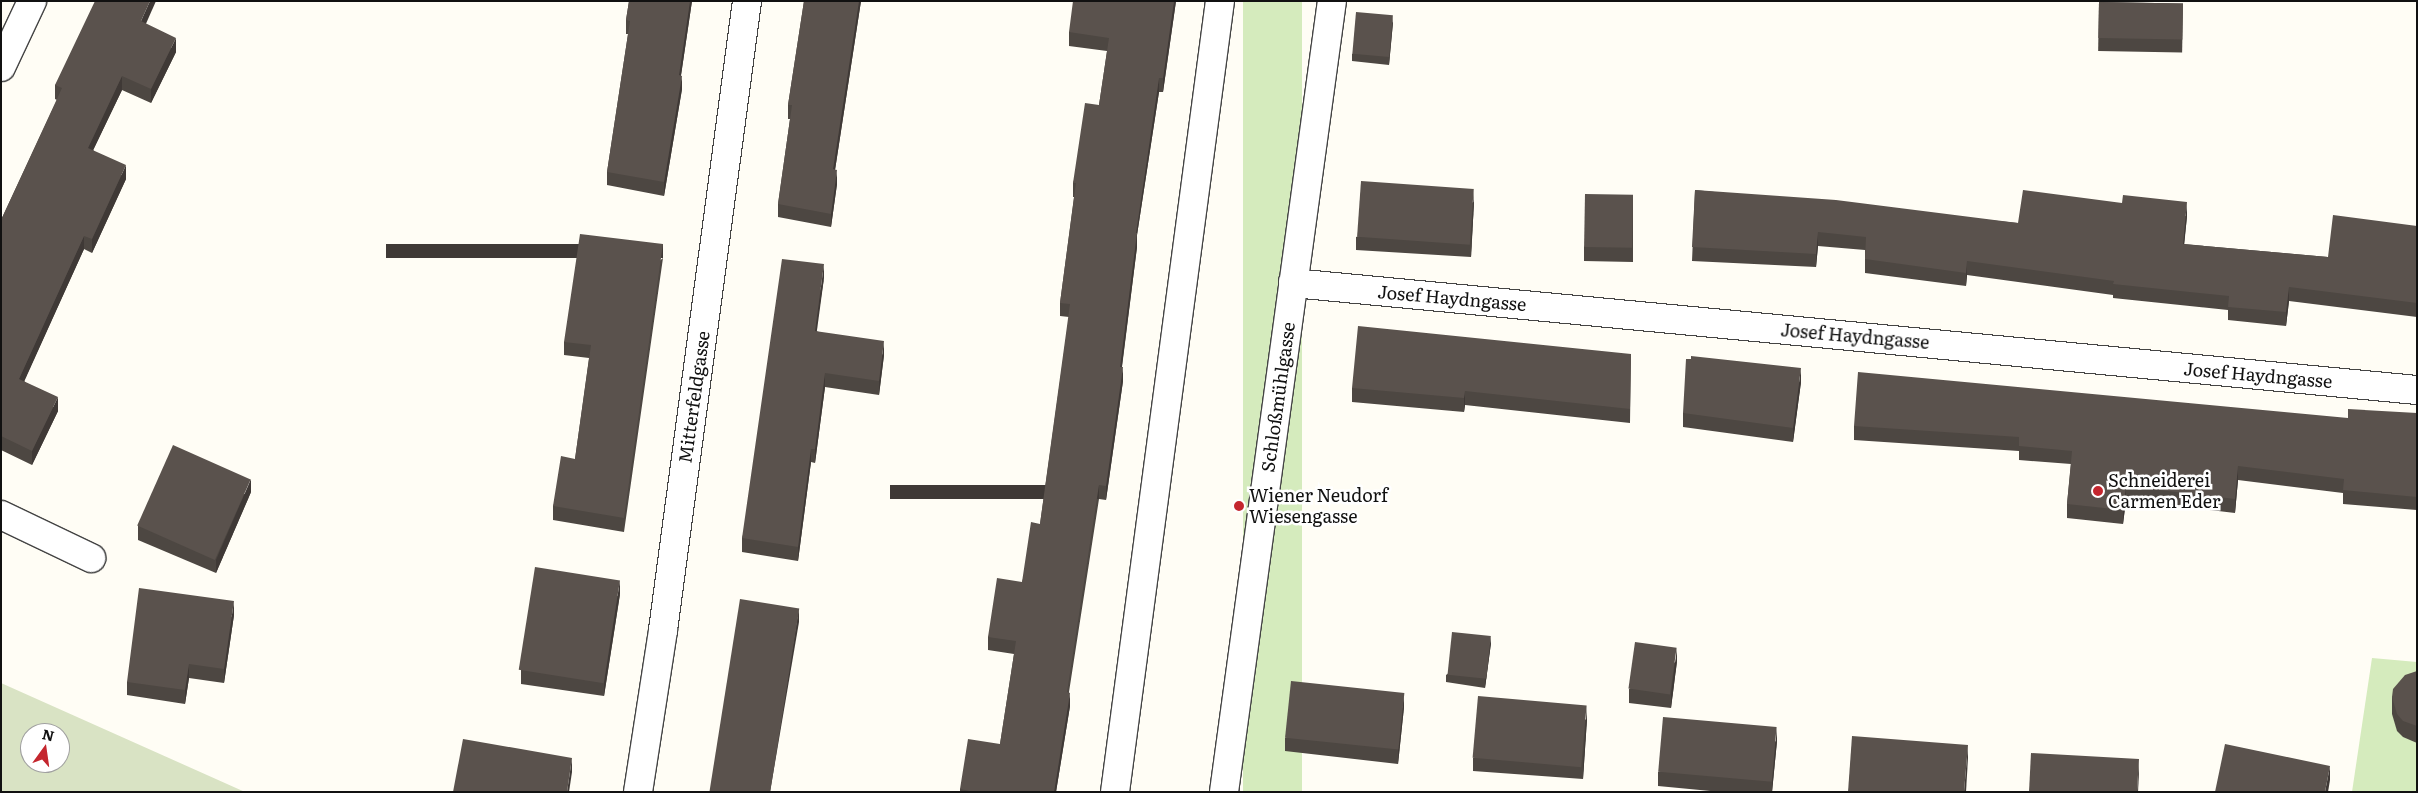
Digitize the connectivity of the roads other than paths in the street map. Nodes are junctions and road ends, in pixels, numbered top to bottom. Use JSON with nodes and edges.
{"nodes":[{"id":1,"x":32,"y":1,"type":"edge"},
{"id":2,"x":747,"y":1,"type":"edge"},
{"id":3,"x":1220,"y":1,"type":"edge"},
{"id":4,"x":1332,"y":1,"type":"edge"},
{"id":5,"x":1,"y":67,"type":"edge"},
{"id":6,"x":1294,"y":283,"type":"junction"},
{"id":7,"x":2417,"y":390,"type":"edge"},
{"id":8,"x":1,"y":515,"type":"edge"},
{"id":9,"x":90,"y":558,"type":"dead end"},
{"id":10,"x":638,"y":792,"type":"edge"},
{"id":11,"x":1115,"y":792,"type":"edge"},
{"id":12,"x":1224,"y":792,"type":"edge"}],
"edges":[{"from":1,"to":5,"type":"street"},
{"from":2,"to":10,"type":"street","name":"Mitterfeldgasse"},
{"from":3,"to":11,"type":"street"},
{"from":4,"to":6,"type":"street","name":"Schloßmühlgasse"},
{"from":6,"to":7,"type":"street","name":"Josef Haydngasse"},
{"from":6,"to":12,"type":"street","name":"Schloßmühlgasse"},
{"from":8,"to":9,"type":"street"}]}
